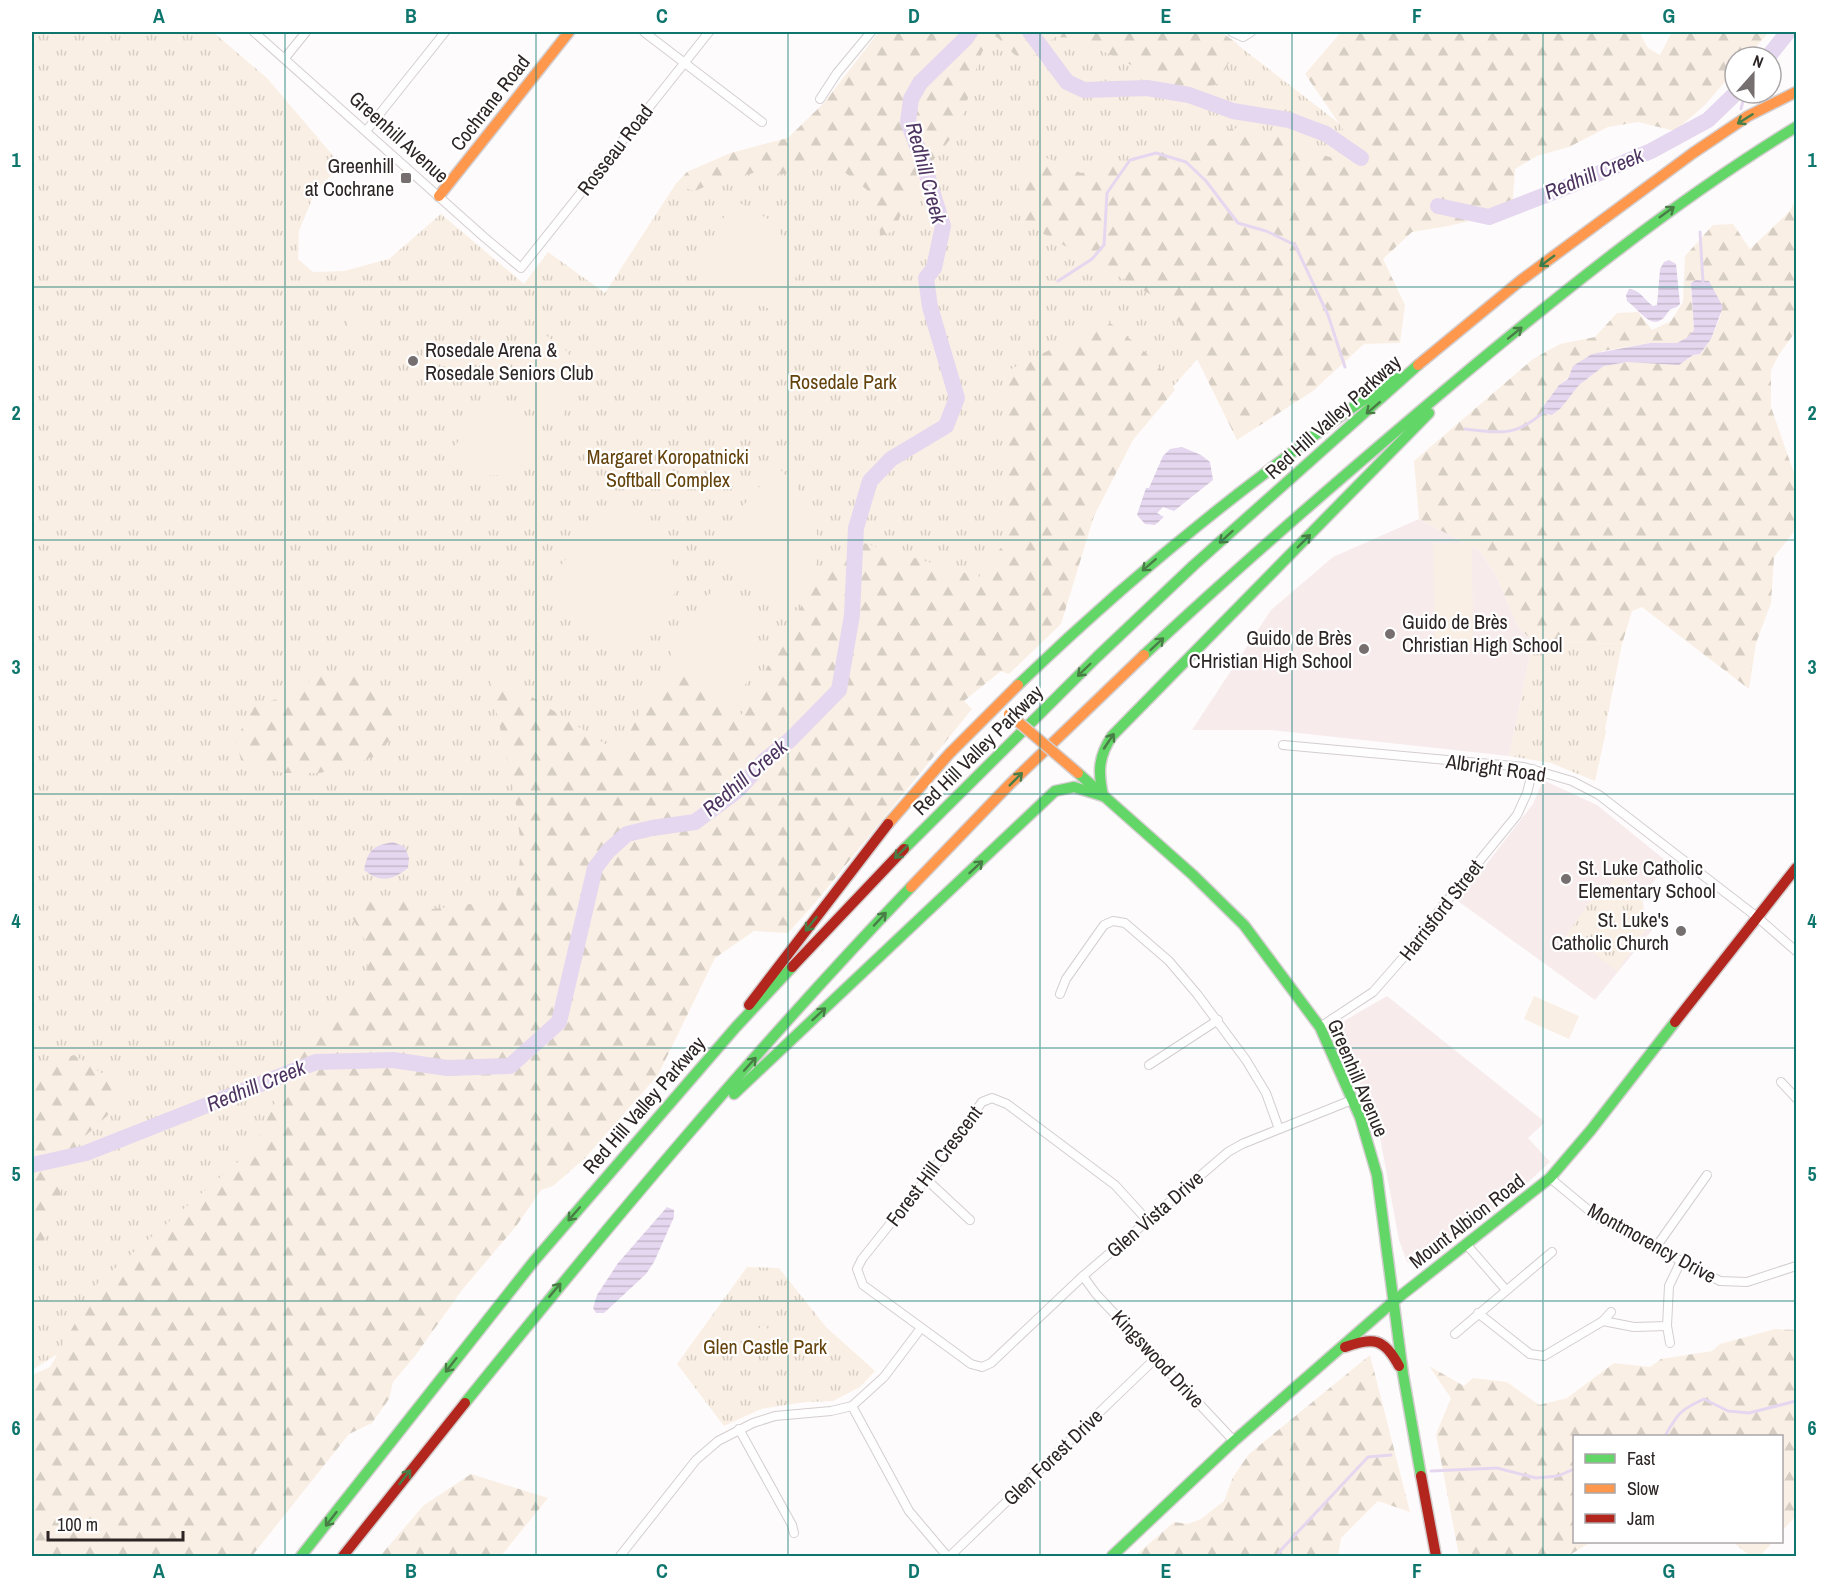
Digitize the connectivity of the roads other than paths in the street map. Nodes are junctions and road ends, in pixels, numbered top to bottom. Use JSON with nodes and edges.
{"nodes":[{"id":1,"x":254,"y":32,"type":"edge"},
{"id":2,"x":306,"y":32,"type":"edge"},
{"id":3,"x":446,"y":32,"type":"edge"},
{"id":4,"x":569,"y":32,"type":"edge"},
{"id":5,"x":644,"y":32,"type":"edge"},
{"id":6,"x":709,"y":32,"type":"edge"},
{"id":7,"x":871,"y":32,"type":"edge"},
{"id":8,"x":1251,"y":32,"type":"edge"},
{"id":9,"x":1234,"y":34,"type":"edge"},
{"id":10,"x":285,"y":58,"type":"junction"},
{"id":11,"x":684,"y":63,"type":"junction"},
{"id":12,"x":1797,"y":92,"type":"edge"},
{"id":13,"x":820,"y":99,"type":"dead end"},
{"id":14,"x":762,"y":122,"type":"dead end"},
{"id":15,"x":1797,"y":127,"type":"edge"},
{"id":16,"x":366,"y":131,"type":"junction"},
{"id":17,"x":439,"y":196,"type":"junction"},
{"id":18,"x":522,"y":268,"type":"joint"},
{"id":19,"x":1415,"y":368,"type":"junction"},
{"id":20,"x":1469,"y":370,"type":"junction"},
{"id":21,"x":998,"y":704,"type":"junction"},
{"id":22,"x":1283,"y":745,"type":"dead end"},
{"id":23,"x":1533,"y":769,"type":"junction"},
{"id":24,"x":1103,"y":796,"type":"junction"},
{"id":25,"x":1797,"y":868,"type":"edge"},
{"id":26,"x":1757,"y":917,"type":"junction"},
{"id":27,"x":1797,"y":951,"type":"edge"},
{"id":28,"x":1060,"y":994,"type":"dead end"},
{"id":29,"x":1218,"y":1020,"type":"junction"},
{"id":30,"x":736,"y":1027,"type":"junction"},
{"id":31,"x":1320,"y":1027,"type":"junction"},
{"id":32,"x":1149,"y":1065,"type":"dead end"},
{"id":33,"x":1781,"y":1082,"type":"dead end"},
{"id":34,"x":1797,"y":1098,"type":"edge"},
{"id":35,"x":1352,"y":1100,"type":"junction"},
{"id":36,"x":1279,"y":1129,"type":"junction"},
{"id":37,"x":683,"y":1139,"type":"junction"},
{"id":38,"x":1707,"y":1175,"type":"dead end"},
{"id":39,"x":1550,"y":1178,"type":"junction"},
{"id":40,"x":926,"y":1179,"type":"junction"},
{"id":41,"x":969,"y":1220,"type":"dead end"},
{"id":42,"x":1147,"y":1220,"type":"junction"},
{"id":43,"x":1467,"y":1245,"type":"junction"},
{"id":44,"x":1656,"y":1247,"type":"junction"},
{"id":45,"x":1552,"y":1252,"type":"dead end"},
{"id":46,"x":1680,"y":1263,"type":"junction"},
{"id":47,"x":1797,"y":1266,"type":"edge"},
{"id":48,"x":1083,"y":1276,"type":"junction"},
{"id":49,"x":1506,"y":1290,"type":"junction"},
{"id":50,"x":1394,"y":1300,"type":"junction"},
{"id":51,"x":1611,"y":1312,"type":"dead end"},
{"id":52,"x":1478,"y":1313,"type":"junction"},
{"id":53,"x":1603,"y":1321,"type":"junction"},
{"id":54,"x":1667,"y":1326,"type":"junction"},
{"id":55,"x":921,"y":1328,"type":"junction"},
{"id":56,"x":1455,"y":1334,"type":"dead end"},
{"id":57,"x":1670,"y":1343,"type":"dead end"},
{"id":58,"x":1339,"y":1349,"type":"junction"},
{"id":59,"x":1157,"y":1357,"type":"junction"},
{"id":60,"x":982,"y":1367,"type":"joint"},
{"id":61,"x":1403,"y":1374,"type":"junction"},
{"id":62,"x":852,"y":1406,"type":"junction"},
{"id":63,"x":739,"y":1429,"type":"junction"},
{"id":64,"x":1234,"y":1441,"type":"junction"},
{"id":65,"x":794,"y":1533,"type":"dead end"},
{"id":66,"x":301,"y":1557,"type":"edge"},
{"id":67,"x":343,"y":1557,"type":"edge"},
{"id":68,"x":620,"y":1557,"type":"edge"},
{"id":69,"x":949,"y":1557,"type":"edge"},
{"id":70,"x":1112,"y":1557,"type":"edge"},
{"id":71,"x":1436,"y":1557,"type":"edge"}],
"edges":[{"from":1,"to":10,"type":"street","name":"Greenhill Avenue"},
{"from":2,"to":10,"type":"street"},
{"from":3,"to":16,"type":"street"},
{"from":4,"to":17,"type":"main road","name":"Cochrane Road"},
{"from":5,"to":11,"type":"street"},
{"from":6,"to":11,"type":"street","name":"Rosseau Road"},
{"from":7,"to":13,"type":"street"},
{"from":8,"to":9,"type":"street"},
{"from":10,"to":16,"type":"street","name":"Greenhill Avenue"},
{"from":11,"to":14,"type":"street"},
{"from":11,"to":18,"type":"street","name":"Rosseau Road"},
{"from":12,"to":19,"type":"main road","name":"Red Hill Valley Parkway","one_way":true},
{"from":20,"to":15,"type":"main road","one_way":true},
{"from":16,"to":17,"type":"street","name":"Greenhill Avenue"},
{"from":17,"to":18,"type":"street","name":"Greenhill Avenue"},
{"from":19,"to":21,"type":"main road","one_way":true},
{"from":19,"to":30,"type":"main road","name":"Red Hill Valley Parkway","one_way":true},
{"from":24,"to":20,"type":"main road","one_way":true},
{"from":37,"to":20,"type":"main road","one_way":true},
{"from":21,"to":24,"type":"main road","name":"Greenhill Avenue","bridge":true},
{"from":21,"to":30,"type":"main road","one_way":true},
{"from":22,"to":23,"type":"street","name":"Albright Road"},
{"from":23,"to":26,"type":"street","name":"Albright Road"},
{"from":23,"to":31,"type":"street","name":"Harrisford Street"},
{"from":24,"to":31,"type":"main road","name":"Greenhill Avenue"},
{"from":37,"to":24,"type":"main road","one_way":true},
{"from":25,"to":26,"type":"main road","name":"Mount Albion Road"},
{"from":26,"to":27,"type":"street","name":"Albright Road"},
{"from":26,"to":39,"type":"main road","name":"Mount Albion Road"},
{"from":28,"to":29,"type":"street"},
{"from":29,"to":32,"type":"street"},
{"from":29,"to":36,"type":"street"},
{"from":30,"to":66,"type":"main road","name":"Red Hill Valley Parkway","one_way":true},
{"from":31,"to":35,"type":"main road","name":"Greenhill Avenue"},
{"from":33,"to":34,"type":"street"},
{"from":35,"to":36,"type":"street","name":"Glen Vista Drive"},
{"from":35,"to":50,"type":"main road","name":"Greenhill Avenue"},
{"from":36,"to":42,"type":"street","name":"Glen Vista Drive"},
{"from":67,"to":37,"type":"main road","one_way":true},
{"from":38,"to":44,"type":"street"},
{"from":39,"to":43,"type":"main road","name":"Mount Albion Road"},
{"from":39,"to":44,"type":"street","name":"Montmorency Drive"},
{"from":40,"to":41,"type":"street"},
{"from":40,"to":42,"type":"street","name":"Forest Hill Crescent"},
{"from":40,"to":55,"type":"street","name":"Forest Hill Crescent"},
{"from":42,"to":48,"type":"street","name":"Glen Vista Drive"},
{"from":43,"to":49,"type":"street"},
{"from":43,"to":50,"type":"main road","name":"Mount Albion Road"},
{"from":44,"to":46,"type":"street","name":"Montmorency Drive"},
{"from":45,"to":49,"type":"street"},
{"from":46,"to":47,"type":"street","name":"Montmorency Drive"},
{"from":46,"to":54,"type":"street"},
{"from":48,"to":59,"type":"street","name":"Kingswood Drive"},
{"from":48,"to":60,"type":"street","name":"Glen Vista Drive"},
{"from":49,"to":52,"type":"street"},
{"from":50,"to":58,"type":"main road","name":"Mount Albion Road"},
{"from":50,"to":61,"type":"main road","name":"Greenhill Avenue"},
{"from":51,"to":53,"type":"street"},
{"from":52,"to":53,"type":"street"},
{"from":52,"to":56,"type":"street"},
{"from":53,"to":54,"type":"street"},
{"from":54,"to":57,"type":"street"},
{"from":55,"to":60,"type":"street","name":"Forest Hill Crescent"},
{"from":55,"to":62,"type":"street"},
{"from":58,"to":61,"type":"main road"},
{"from":58,"to":64,"type":"main road","name":"Mount Albion Road"},
{"from":59,"to":64,"type":"street","name":"Kingswood Drive"},
{"from":59,"to":69,"type":"street","name":"Glen Forest Drive"},
{"from":61,"to":71,"type":"main road","name":"Greenhill Avenue"},
{"from":62,"to":63,"type":"street"},
{"from":62,"to":69,"type":"street"},
{"from":63,"to":65,"type":"street"},
{"from":63,"to":68,"type":"street"},
{"from":64,"to":70,"type":"main road","name":"Mount Albion Road"}]}
